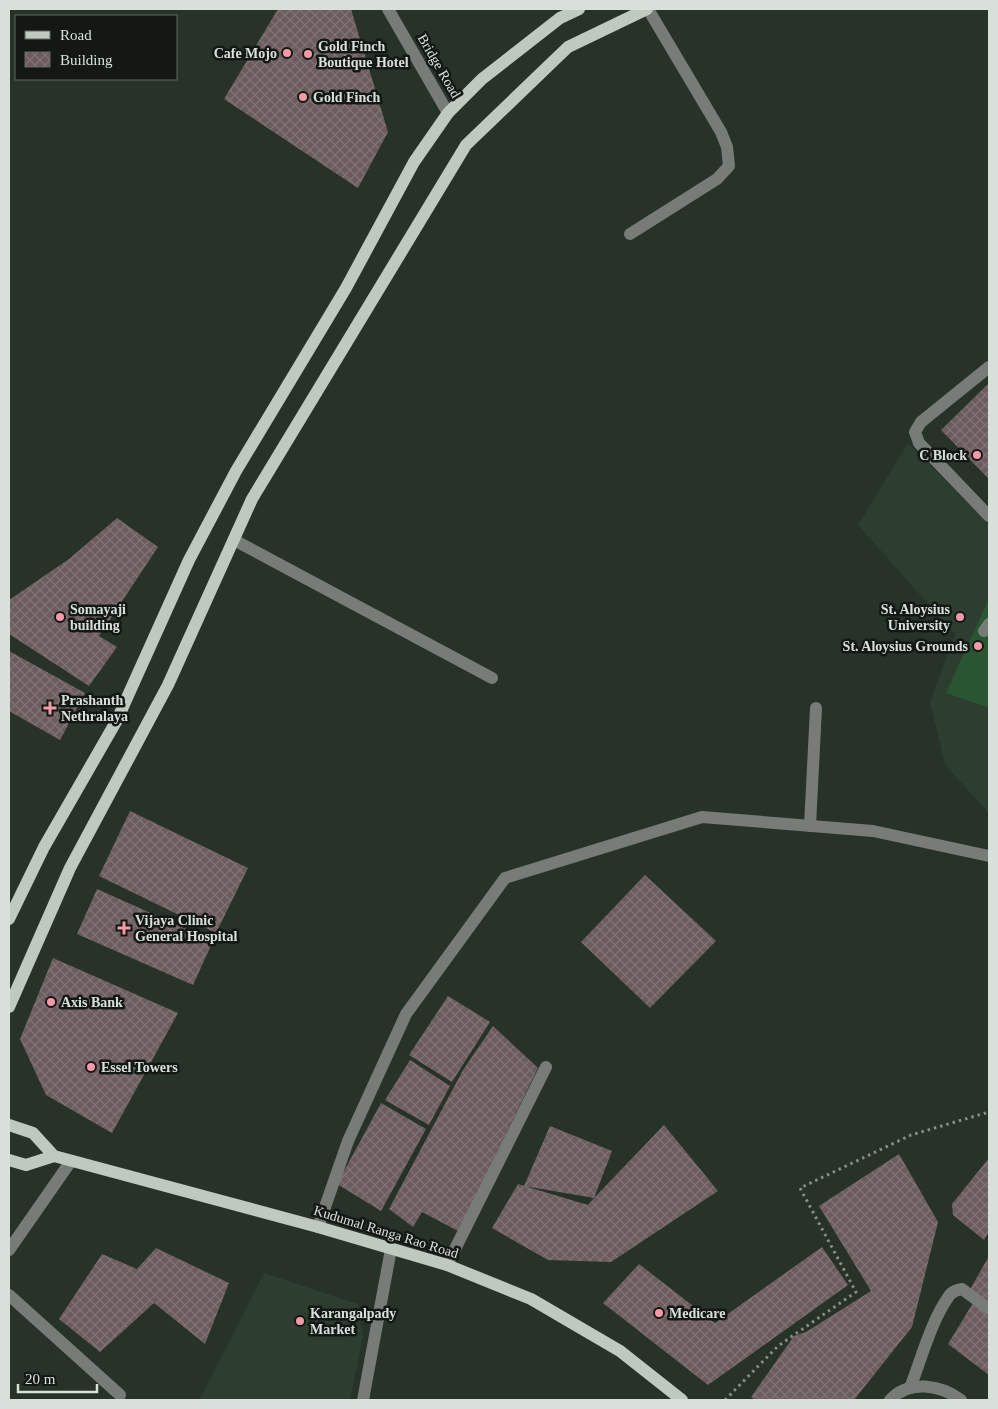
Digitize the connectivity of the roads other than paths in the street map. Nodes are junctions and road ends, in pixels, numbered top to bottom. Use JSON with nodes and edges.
{"nodes":[{"id":1,"x":388,"y":9,"type":"edge"},
{"id":2,"x":579,"y":9,"type":"edge"},
{"id":3,"x":647,"y":9,"type":"edge"},
{"id":4,"x":448,"y":113,"type":"junction"},
{"id":5,"x":630,"y":234,"type":"dead end"},
{"id":6,"x":989,"y":367,"type":"edge"},
{"id":7,"x":989,"y":516,"type":"edge"},
{"id":8,"x":234,"y":540,"type":"junction"},
{"id":9,"x":492,"y":678,"type":"dead end"},
{"id":10,"x":816,"y":708,"type":"dead end"},
{"id":11,"x":810,"y":826,"type":"junction"},
{"id":12,"x":989,"y":856,"type":"edge"},
{"id":13,"x":9,"y":919,"type":"edge"},
{"id":14,"x":9,"y":1007,"type":"edge"},
{"id":15,"x":546,"y":1067,"type":"dead end"},
{"id":16,"x":9,"y":1125,"type":"edge"},
{"id":17,"x":54,"y":1156,"type":"junction"},
{"id":18,"x":9,"y":1160,"type":"edge"},
{"id":19,"x":71,"y":1161,"type":"junction"},
{"id":20,"x":318,"y":1226,"type":"junction"},
{"id":21,"x":391,"y":1249,"type":"junction"},
{"id":22,"x":9,"y":1250,"type":"edge"},
{"id":23,"x":447,"y":1265,"type":"junction"},
{"id":24,"x":9,"y":1295,"type":"edge"},
{"id":25,"x":989,"y":1310,"type":"edge"},
{"id":26,"x":910,"y":1388,"type":"junction"},
{"id":27,"x":120,"y":1395,"type":"dead end"},
{"id":28,"x":363,"y":1400,"type":"edge"},
{"id":29,"x":682,"y":1400,"type":"edge"},
{"id":30,"x":890,"y":1400,"type":"edge"},
{"id":31,"x":961,"y":1400,"type":"edge"}],
"edges":[{"from":1,"to":4,"type":"street","name":"Bridge Road"},
{"from":2,"to":4,"type":"main road"},
{"from":3,"to":5,"type":"street"},
{"from":3,"to":8,"type":"main road"},
{"from":4,"to":13,"type":"main road"},
{"from":6,"to":7,"type":"street"},
{"from":8,"to":9,"type":"street"},
{"from":8,"to":14,"type":"main road"},
{"from":10,"to":11,"type":"street"},
{"from":11,"to":12,"type":"street"},
{"from":11,"to":20,"type":"street"},
{"from":15,"to":23,"type":"street"},
{"from":16,"to":17,"type":"main road"},
{"from":17,"to":18,"type":"main road"},
{"from":17,"to":19,"type":"main road","name":"Kudumal Ranga Rao Road"},
{"from":19,"to":20,"type":"main road","name":"Kudumal Ranga Rao Road"},
{"from":19,"to":22,"type":"street"},
{"from":20,"to":21,"type":"main road","name":"Kudumal Ranga Rao Road"},
{"from":21,"to":23,"type":"main road","name":"Kudumal Ranga Rao Road"},
{"from":21,"to":28,"type":"street"},
{"from":23,"to":29,"type":"main road","name":"Kudumal Ranga Rao Road"},
{"from":24,"to":27,"type":"street"},
{"from":25,"to":26,"type":"street"},
{"from":26,"to":30,"type":"street"},
{"from":26,"to":31,"type":"street"}]}
